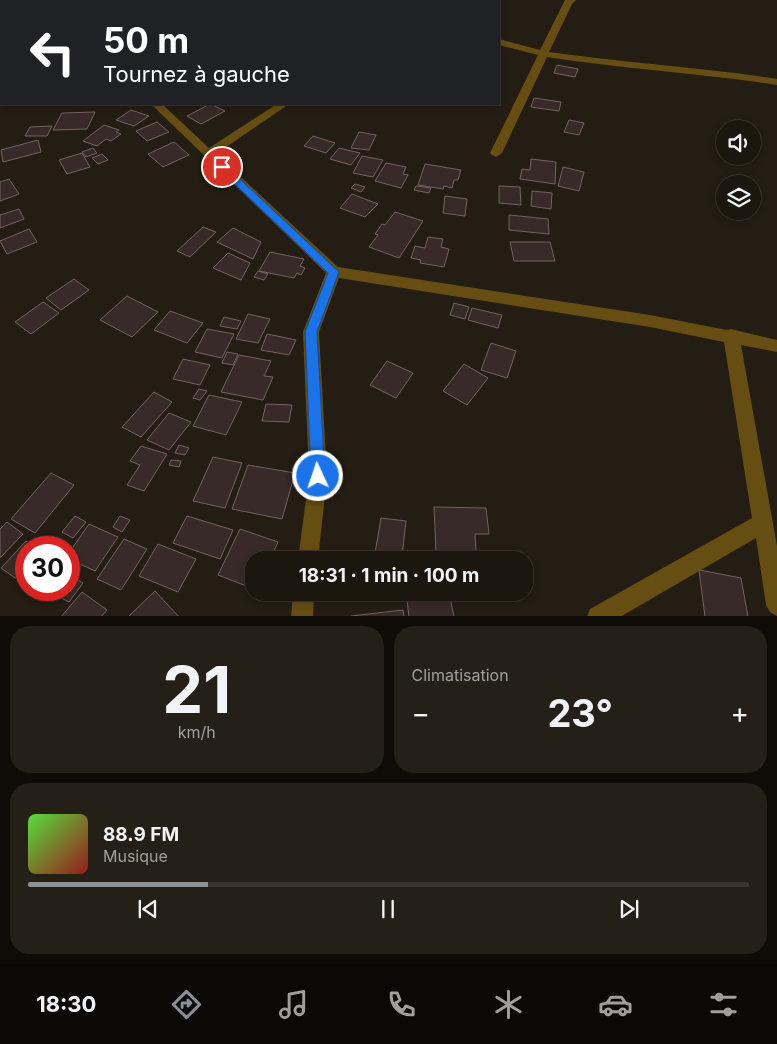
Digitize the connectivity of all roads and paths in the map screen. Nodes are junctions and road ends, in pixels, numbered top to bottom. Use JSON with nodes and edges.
{"nodes":[{"id":1,"x":572,"y":0,"type":"edge"},
{"id":2,"x":500,"y":42,"type":"edge"},
{"id":3,"x":544,"y":54,"type":"junction"},
{"id":4,"x":777,"y":82,"type":"edge"},
{"id":5,"x":157,"y":105,"type":"edge"},
{"id":6,"x":282,"y":105,"type":"edge"},
{"id":7,"x":496,"y":153,"type":"dead end"},
{"id":8,"x":208,"y":154,"type":"junction"},
{"id":9,"x":334,"y":272,"type":"junction"},
{"id":10,"x":731,"y":335,"type":"junction"},
{"id":11,"x":777,"y":346,"type":"edge"},
{"id":12,"x":762,"y":523,"type":"junction"},
{"id":13,"x":309,"y":551,"type":"edge"},
{"id":14,"x":303,"y":601,"type":"edge"},
{"id":15,"x":777,"y":604,"type":"edge"},
{"id":16,"x":302,"y":616,"type":"edge"},
{"id":17,"x":598,"y":616,"type":"edge"}],
"edges":[{"from":1,"to":3,"type":"street"},
{"from":2,"to":3,"type":"street"},
{"from":3,"to":4,"type":"street"},
{"from":3,"to":7,"type":"street"},
{"from":5,"to":8,"type":"street"},
{"from":6,"to":8,"type":"street"},
{"from":8,"to":9,"type":"street"},
{"from":9,"to":10,"type":"street"},
{"from":9,"to":13,"type":"street"},
{"from":10,"to":11,"type":"street"},
{"from":10,"to":12,"type":"street"},
{"from":12,"to":15,"type":"street"},
{"from":12,"to":17,"type":"street"},
{"from":14,"to":16,"type":"street"}]}
